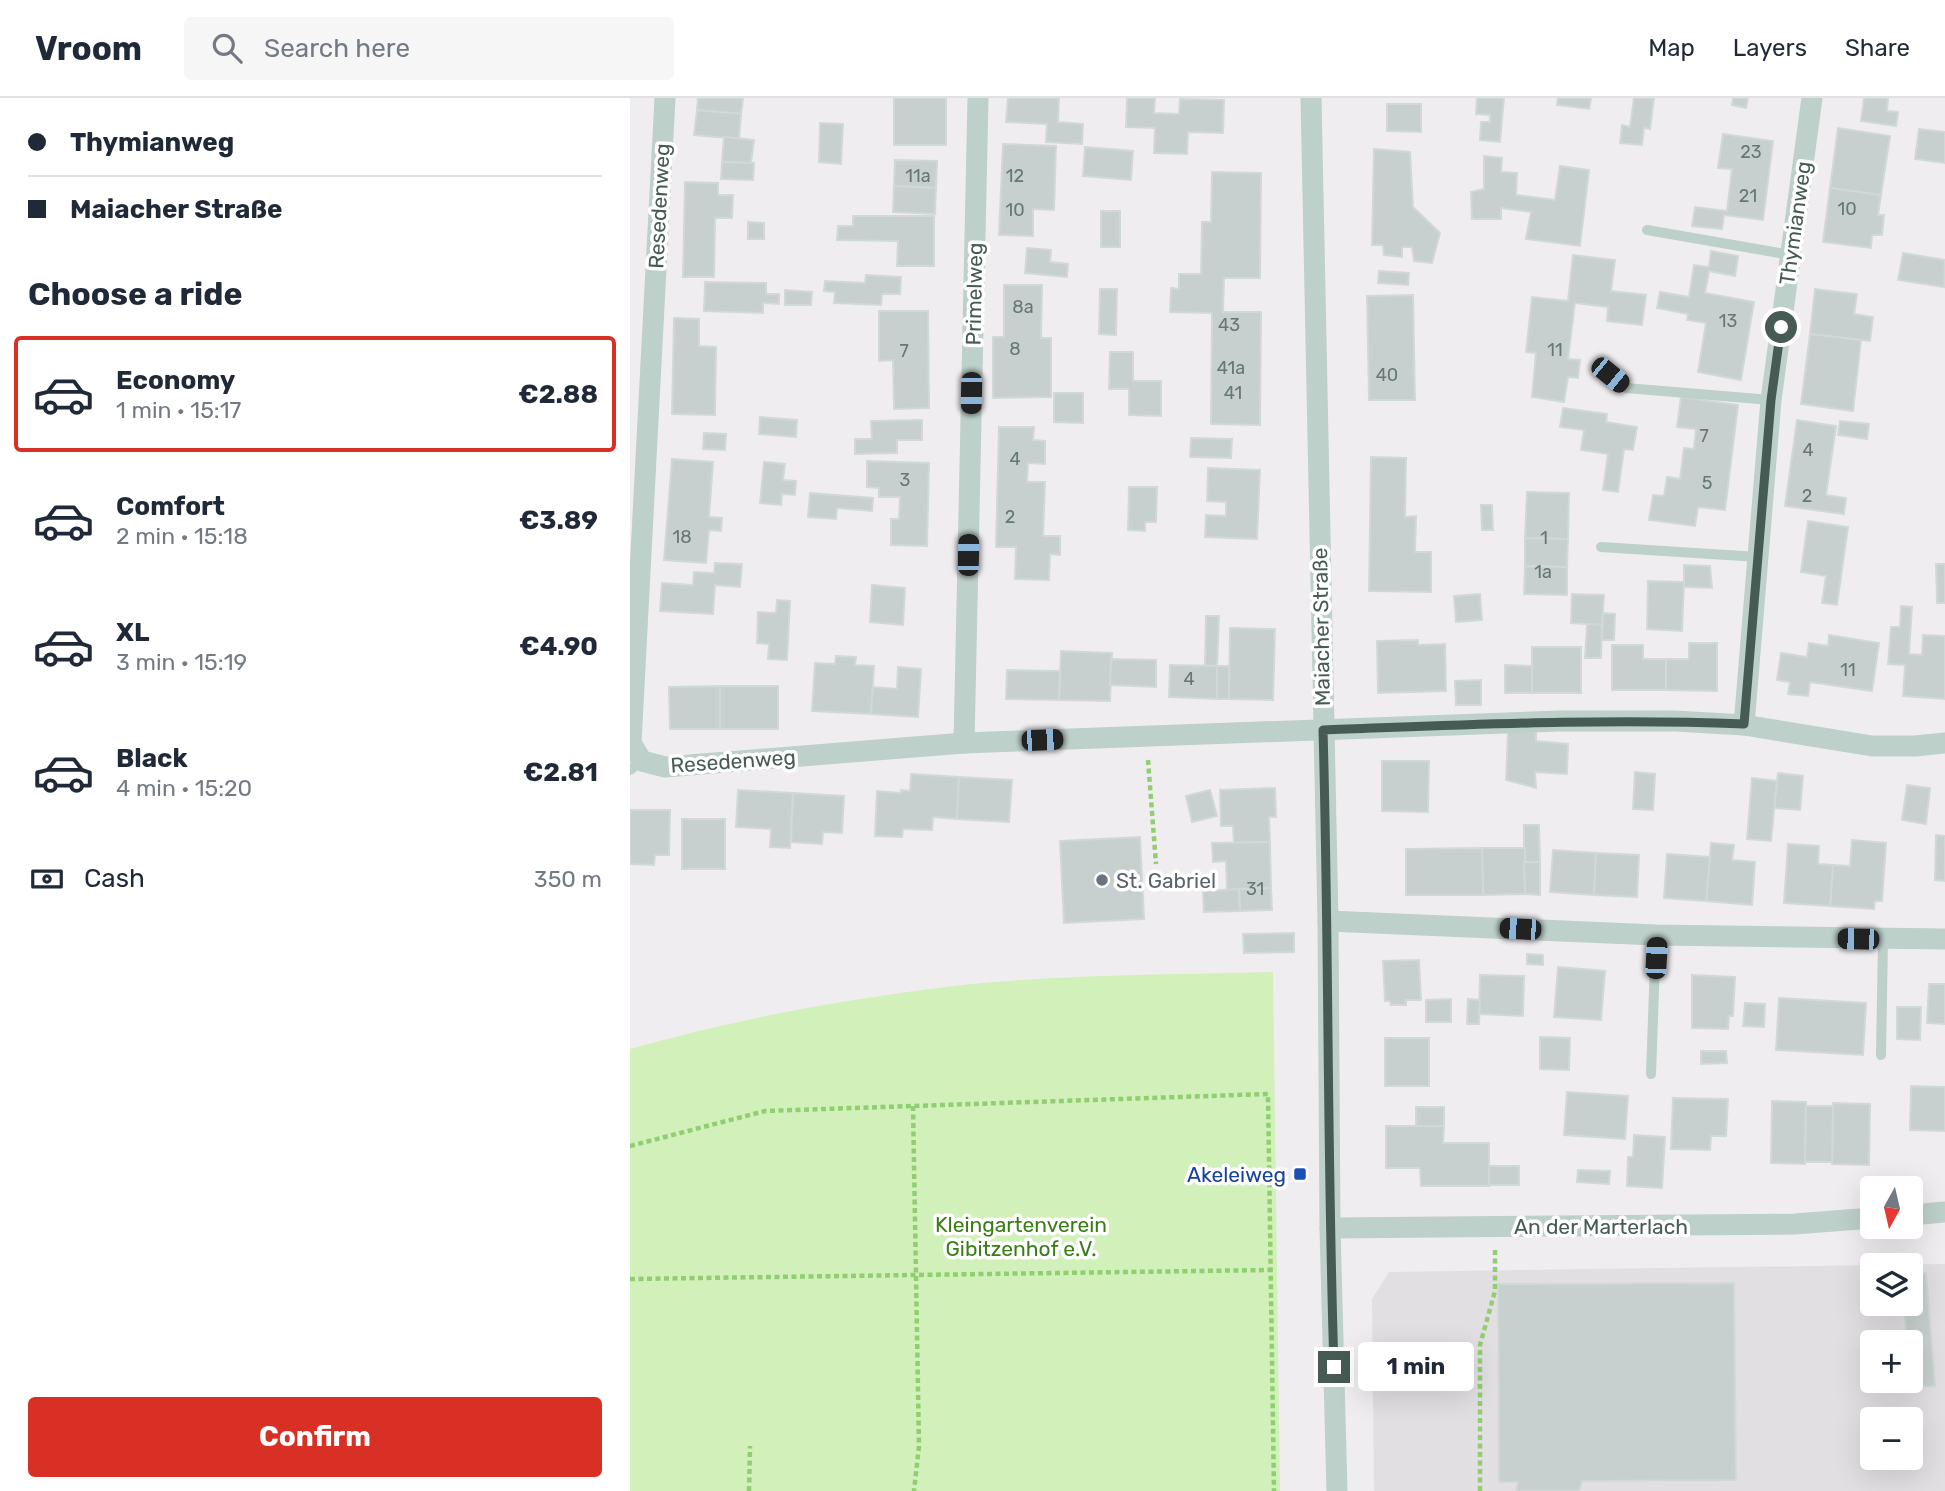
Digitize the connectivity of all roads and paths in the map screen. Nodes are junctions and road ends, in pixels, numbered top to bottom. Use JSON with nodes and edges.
{"nodes":[{"id":1,"x":665,"y":98,"type":"edge"},
{"id":2,"x":978,"y":98,"type":"edge"},
{"id":3,"x":1311,"y":98,"type":"edge"},
{"id":4,"x":1812,"y":98,"type":"edge"},
{"id":5,"x":1647,"y":230,"type":"dead end"},
{"id":6,"x":1791,"y":255,"type":"junction"},
{"id":7,"x":1610,"y":375,"type":"dead end"},
{"id":8,"x":1771,"y":400,"type":"junction"},
{"id":9,"x":1601,"y":547,"type":"dead end"},
{"id":10,"x":1758,"y":557,"type":"junction"},
{"id":11,"x":1744,"y":724,"type":"junction"},
{"id":12,"x":1323,"y":730,"type":"junction"},
{"id":13,"x":1147,"y":736,"type":"junction"},
{"id":14,"x":964,"y":743,"type":"junction"},
{"id":15,"x":1945,"y":743,"type":"edge"},
{"id":16,"x":636,"y":765,"type":"edge"},
{"id":17,"x":1156,"y":864,"type":"dead end"},
{"id":18,"x":1328,"y":921,"type":"junction"},
{"id":19,"x":1657,"y":934,"type":"junction"},
{"id":20,"x":1883,"y":939,"type":"junction"},
{"id":21,"x":1945,"y":939,"type":"edge"},
{"id":22,"x":1881,"y":1055,"type":"dead end"},
{"id":23,"x":1651,"y":1074,"type":"dead end"},
{"id":24,"x":913,"y":1106,"type":"junction"},
{"id":25,"x":630,"y":1146,"type":"edge"},
{"id":26,"x":1945,"y":1212,"type":"edge"},
{"id":27,"x":1923,"y":1214,"type":"edge"},
{"id":28,"x":1860,"y":1219,"type":"edge"},
{"id":29,"x":1494,"y":1227,"type":"junction"},
{"id":30,"x":1330,"y":1228,"type":"junction"},
{"id":31,"x":1269,"y":1269,"type":"junction"},
{"id":32,"x":916,"y":1275,"type":"junction"},
{"id":33,"x":630,"y":1279,"type":"edge"},
{"id":34,"x":750,"y":1446,"type":"dead end"},
{"id":35,"x":749,"y":1491,"type":"edge"},
{"id":36,"x":914,"y":1491,"type":"edge"},
{"id":37,"x":1274,"y":1491,"type":"edge"},
{"id":38,"x":1337,"y":1491,"type":"edge"},
{"id":39,"x":1480,"y":1491,"type":"edge"}],
"edges":[{"from":1,"to":16,"type":"street","name":"Resedenweg"},
{"from":2,"to":14,"type":"street","name":"Primelweg"},
{"from":3,"to":12,"type":"street","name":"Maiacher Straße"},
{"from":4,"to":6,"type":"street","name":"Thymianweg"},
{"from":5,"to":6,"type":"lane"},
{"from":6,"to":8,"type":"street","name":"Thymianweg"},
{"from":7,"to":8,"type":"lane"},
{"from":8,"to":10,"type":"street","name":"Thymianweg"},
{"from":9,"to":10,"type":"lane"},
{"from":10,"to":11,"type":"street","name":"Thymianweg"},
{"from":11,"to":12,"type":"street","name":"Resedenweg"},
{"from":11,"to":15,"type":"street","name":"Resedenweg"},
{"from":12,"to":13,"type":"street","name":"Resedenweg"},
{"from":12,"to":18,"type":"street","name":"Maiacher Straße"},
{"from":13,"to":14,"type":"street","name":"Resedenweg"},
{"from":13,"to":17,"type":"path"},
{"from":14,"to":16,"type":"street","name":"Resedenweg"},
{"from":18,"to":19,"type":"street"},
{"from":18,"to":30,"type":"street","name":"Maiacher Straße"},
{"from":19,"to":20,"type":"street"},
{"from":19,"to":23,"type":"lane"},
{"from":20,"to":21,"type":"street"},
{"from":20,"to":22,"type":"lane"},
{"from":24,"to":25,"type":"path"},
{"from":24,"to":31,"type":"path"},
{"from":24,"to":32,"type":"path"},
{"from":26,"to":27,"type":"street"},
{"from":28,"to":29,"type":"street","name":"An der Marterlach"},
{"from":29,"to":30,"type":"street","name":"An der Marterlach"},
{"from":29,"to":39,"type":"path"},
{"from":30,"to":38,"type":"street","name":"Maiacher Straße"},
{"from":31,"to":32,"type":"path"},
{"from":31,"to":37,"type":"path"},
{"from":32,"to":33,"type":"path"},
{"from":32,"to":36,"type":"path"},
{"from":34,"to":35,"type":"path"}]}
